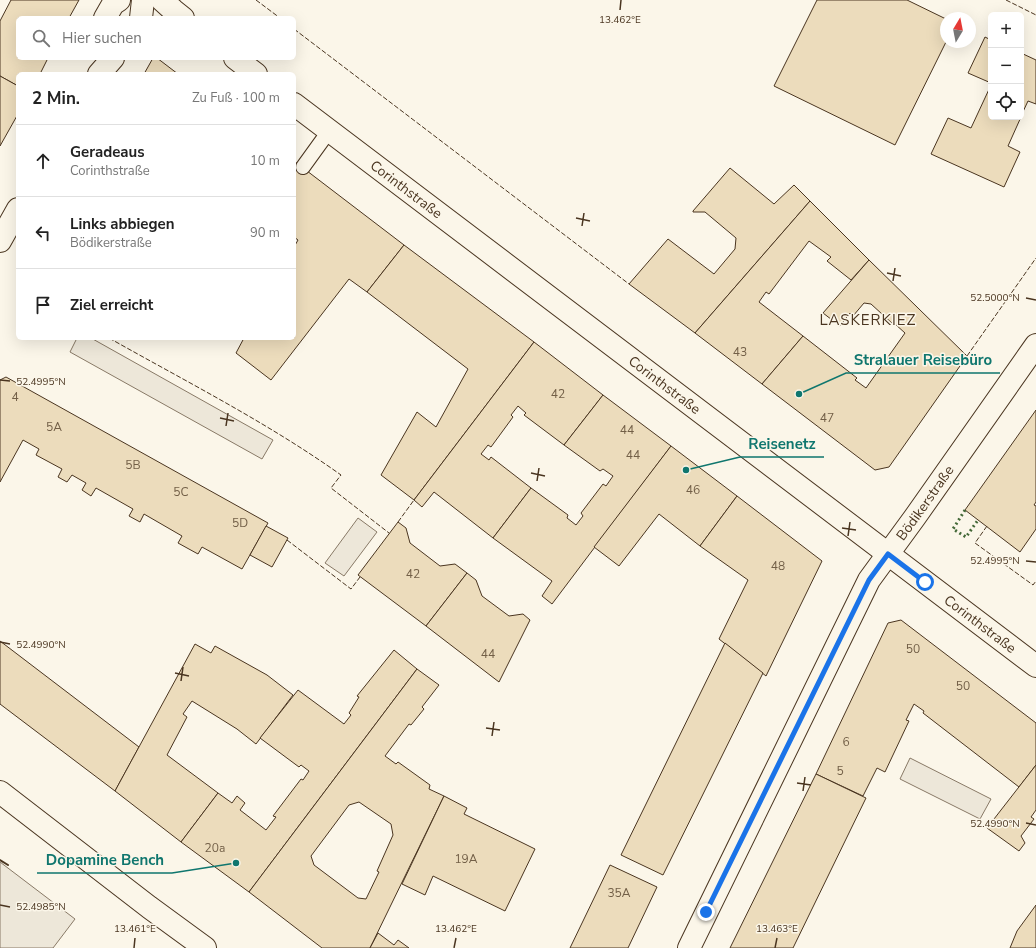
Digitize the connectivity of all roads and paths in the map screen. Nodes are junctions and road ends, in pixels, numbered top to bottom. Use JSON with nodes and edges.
{"nodes":[{"id":1,"x":119,"y":0,"type":"edge"},
{"id":2,"x":143,"y":0,"type":"edge"},
{"id":3,"x":162,"y":0,"type":"edge"},
{"id":4,"x":106,"y":16,"type":"edge"},
{"id":5,"x":141,"y":16,"type":"edge"},
{"id":6,"x":180,"y":16,"type":"edge"},
{"id":7,"x":92,"y":60,"type":"edge"},
{"id":8,"x":111,"y":60,"type":"edge"},
{"id":9,"x":238,"y":60,"type":"edge"},
{"id":10,"x":88,"y":72,"type":"edge"},
{"id":11,"x":101,"y":72,"type":"edge"},
{"id":12,"x":253,"y":72,"type":"edge"},
{"id":13,"x":296,"y":106,"type":"edge"},
{"id":14,"x":329,"y":131,"type":"junction"},
{"id":15,"x":303,"y":167,"type":"dead end"},
{"id":16,"x":16,"y":213,"type":"edge"},
{"id":17,"x":0,"y":241,"type":"edge"},
{"id":18,"x":1036,"y":345,"type":"edge"},
{"id":19,"x":888,"y":554,"type":"junction"},
{"id":20,"x":1036,"y":666,"type":"edge"},
{"id":21,"x":0,"y":792,"type":"edge"},
{"id":22,"x":205,"y":948,"type":"edge"},
{"id":23,"x":689,"y":948,"type":"edge"}],
"edges":[{"from":1,"to":4,"type":"street"},
{"from":2,"to":5,"type":"street"},
{"from":3,"to":6,"type":"street"},
{"from":7,"to":10,"type":"street"},
{"from":8,"to":11,"type":"street"},
{"from":9,"to":12,"type":"street"},
{"from":13,"to":14,"type":"street","name":"Corinthstraße"},
{"from":14,"to":15,"type":"lane"},
{"from":14,"to":19,"type":"street","name":"Corinthstraße"},
{"from":16,"to":17,"type":"street"},
{"from":18,"to":19,"type":"street","name":"Bödikerstraße"},
{"from":19,"to":20,"type":"street","name":"Corinthstraße"},
{"from":19,"to":23,"type":"street","name":"Bödikerstraße"},
{"from":21,"to":22,"type":"street"}]}
